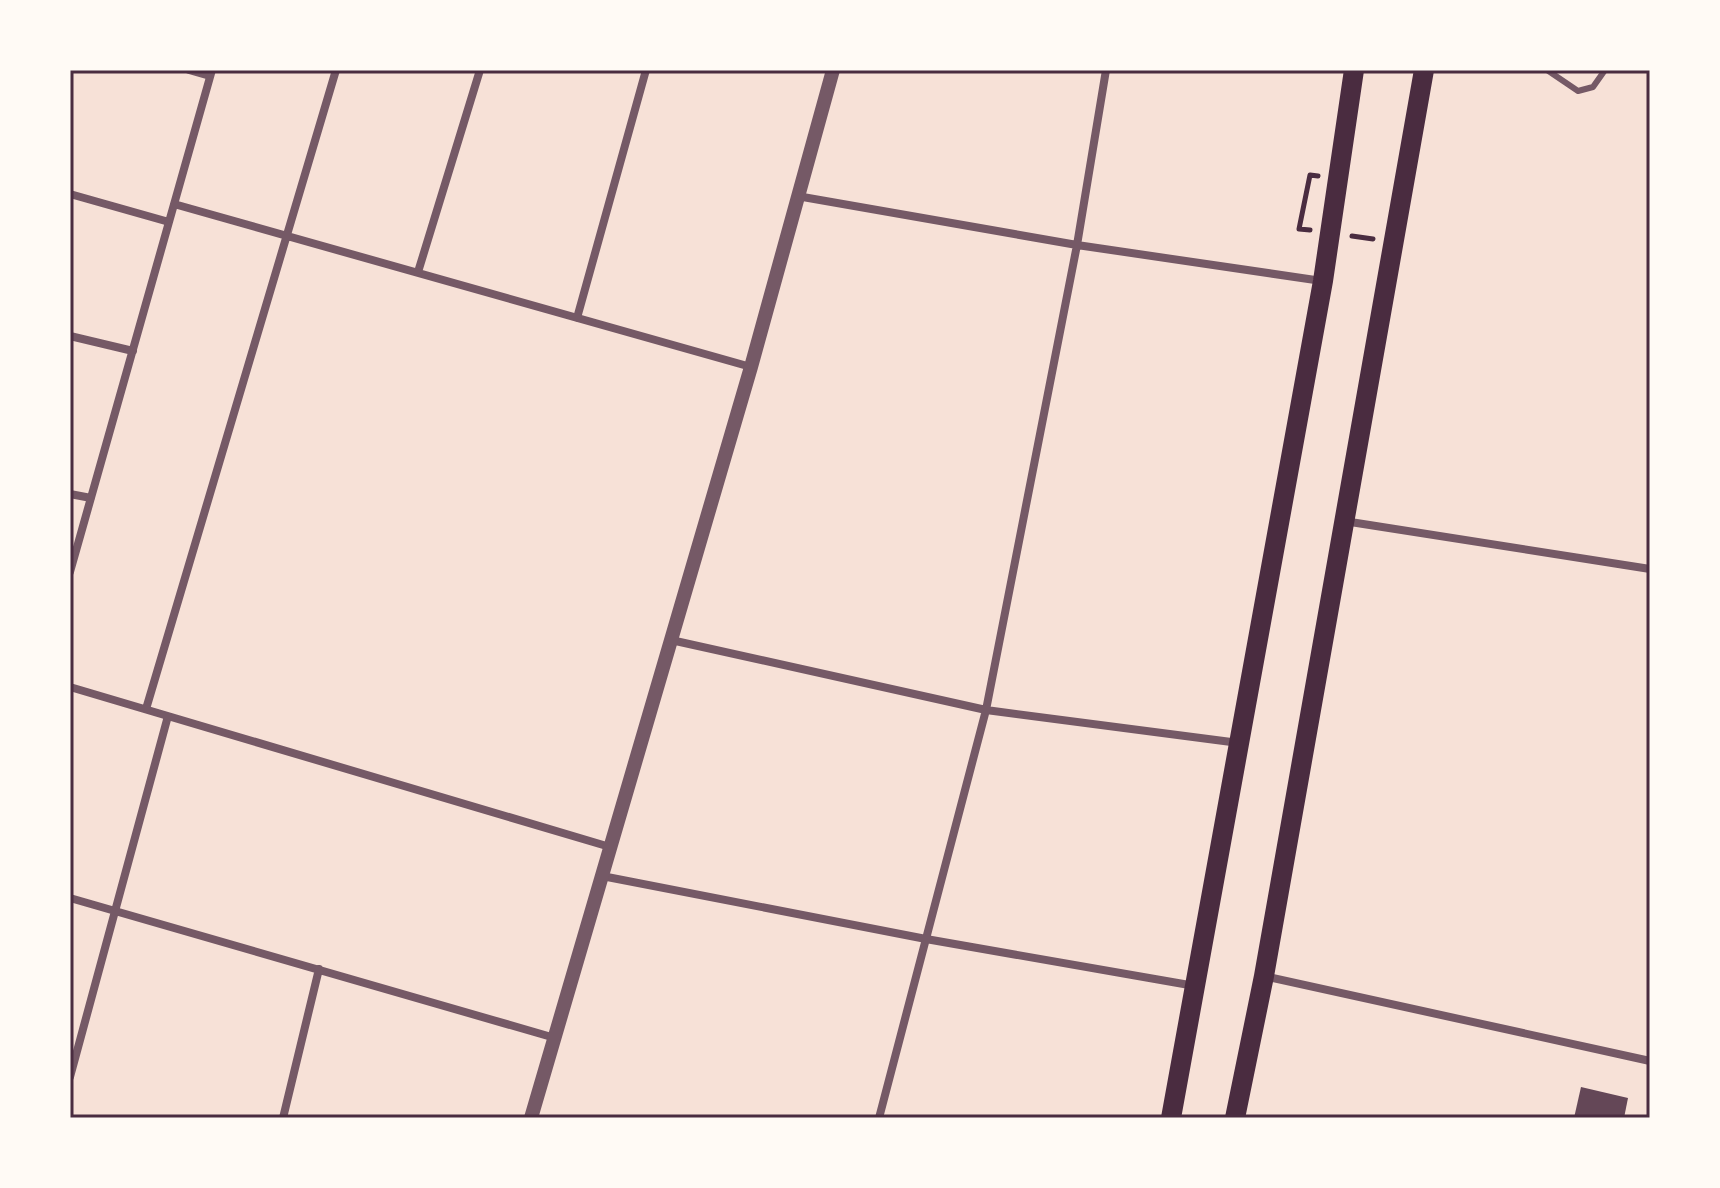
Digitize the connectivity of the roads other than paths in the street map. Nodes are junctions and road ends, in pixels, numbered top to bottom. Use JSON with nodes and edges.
{"nodes":[{"id":1,"x":189,"y":70,"type":"edge"},
{"id":2,"x":336,"y":70,"type":"edge"},
{"id":3,"x":480,"y":70,"type":"edge"},
{"id":4,"x":646,"y":70,"type":"edge"},
{"id":5,"x":833,"y":70,"type":"edge"},
{"id":6,"x":1106,"y":70,"type":"edge"},
{"id":7,"x":1354,"y":70,"type":"edge"},
{"id":8,"x":1424,"y":70,"type":"edge"},
{"id":9,"x":1547,"y":70,"type":"edge"},
{"id":10,"x":1605,"y":70,"type":"edge"},
{"id":11,"x":211,"y":73,"type":"edge"},
{"id":12,"x":70,"y":194,"type":"edge"},
{"id":13,"x":797,"y":196,"type":"junction"},
{"id":14,"x":174,"y":204,"type":"junction"},
{"id":15,"x":169,"y":222,"type":"junction"},
{"id":16,"x":287,"y":235,"type":"junction"},
{"id":17,"x":1077,"y":245,"type":"junction"},
{"id":18,"x":418,"y":272,"type":"junction"},
{"id":19,"x":1323,"y":281,"type":"junction"},
{"id":20,"x":577,"y":318,"type":"junction"},
{"id":21,"x":70,"y":336,"type":"edge"},
{"id":22,"x":133,"y":351,"type":"junction"},
{"id":23,"x":751,"y":367,"type":"junction"},
{"id":24,"x":70,"y":494,"type":"edge"},
{"id":25,"x":91,"y":498,"type":"junction"},
{"id":26,"x":1343,"y":521,"type":"junction"},
{"id":27,"x":1650,"y":569,"type":"edge"},
{"id":28,"x":70,"y":572,"type":"edge"},
{"id":29,"x":669,"y":639,"type":"junction"},
{"id":30,"x":70,"y":687,"type":"edge"},
{"id":31,"x":146,"y":709,"type":"junction"},
{"id":32,"x":986,"y":710,"type":"junction"},
{"id":33,"x":168,"y":716,"type":"junction"},
{"id":34,"x":1240,"y":743,"type":"junction"},
{"id":35,"x":610,"y":847,"type":"junction"},
{"id":36,"x":602,"y":876,"type":"junction"},
{"id":37,"x":70,"y":898,"type":"edge"},
{"id":38,"x":115,"y":911,"type":"junction"},
{"id":39,"x":926,"y":939,"type":"junction"},
{"id":40,"x":319,"y":969,"type":"junction"},
{"id":41,"x":1264,"y":976,"type":"junction"},
{"id":42,"x":1196,"y":986,"type":"junction"},
{"id":43,"x":555,"y":1038,"type":"junction"},
{"id":44,"x":1650,"y":1061,"type":"edge"},
{"id":45,"x":70,"y":1077,"type":"edge"},
{"id":46,"x":283,"y":1118,"type":"edge"},
{"id":47,"x":531,"y":1118,"type":"edge"},
{"id":48,"x":879,"y":1118,"type":"edge"},
{"id":49,"x":1171,"y":1118,"type":"edge"},
{"id":50,"x":1235,"y":1118,"type":"edge"}],
"edges":[{"from":1,"to":11,"type":"street"},
{"from":2,"to":16,"type":"street"},
{"from":3,"to":18,"type":"street"},
{"from":4,"to":20,"type":"street"},
{"from":5,"to":13,"type":"street"},
{"from":6,"to":17,"type":"street"},
{"from":7,"to":19,"type":"main road"},
{"from":8,"to":26,"type":"main road"},
{"from":9,"to":10,"type":"lane"},
{"from":11,"to":14,"type":"street"},
{"from":12,"to":15,"type":"street"},
{"from":13,"to":17,"type":"street"},
{"from":13,"to":23,"type":"street"},
{"from":14,"to":15,"type":"street"},
{"from":14,"to":16,"type":"street"},
{"from":15,"to":22,"type":"street"},
{"from":16,"to":18,"type":"street"},
{"from":16,"to":31,"type":"street"},
{"from":17,"to":19,"type":"street"},
{"from":17,"to":32,"type":"street"},
{"from":18,"to":20,"type":"street"},
{"from":19,"to":34,"type":"main road"},
{"from":20,"to":23,"type":"street"},
{"from":21,"to":22,"type":"street"},
{"from":22,"to":25,"type":"street"},
{"from":23,"to":29,"type":"street"},
{"from":24,"to":25,"type":"street"},
{"from":25,"to":28,"type":"street"},
{"from":26,"to":27,"type":"street"},
{"from":26,"to":41,"type":"main road"},
{"from":29,"to":32,"type":"street"},
{"from":29,"to":35,"type":"street"},
{"from":30,"to":31,"type":"street"},
{"from":31,"to":33,"type":"street"},
{"from":32,"to":34,"type":"street"},
{"from":32,"to":39,"type":"street"},
{"from":33,"to":35,"type":"street"},
{"from":33,"to":38,"type":"street"},
{"from":34,"to":42,"type":"main road"},
{"from":35,"to":36,"type":"street"},
{"from":36,"to":39,"type":"street"},
{"from":36,"to":43,"type":"street"},
{"from":37,"to":38,"type":"street"},
{"from":38,"to":40,"type":"street"},
{"from":38,"to":45,"type":"street"},
{"from":39,"to":42,"type":"street"},
{"from":39,"to":48,"type":"street"},
{"from":40,"to":43,"type":"street"},
{"from":40,"to":46,"type":"street"},
{"from":41,"to":44,"type":"street"},
{"from":41,"to":50,"type":"main road"},
{"from":42,"to":49,"type":"main road"},
{"from":43,"to":47,"type":"street"}]}
